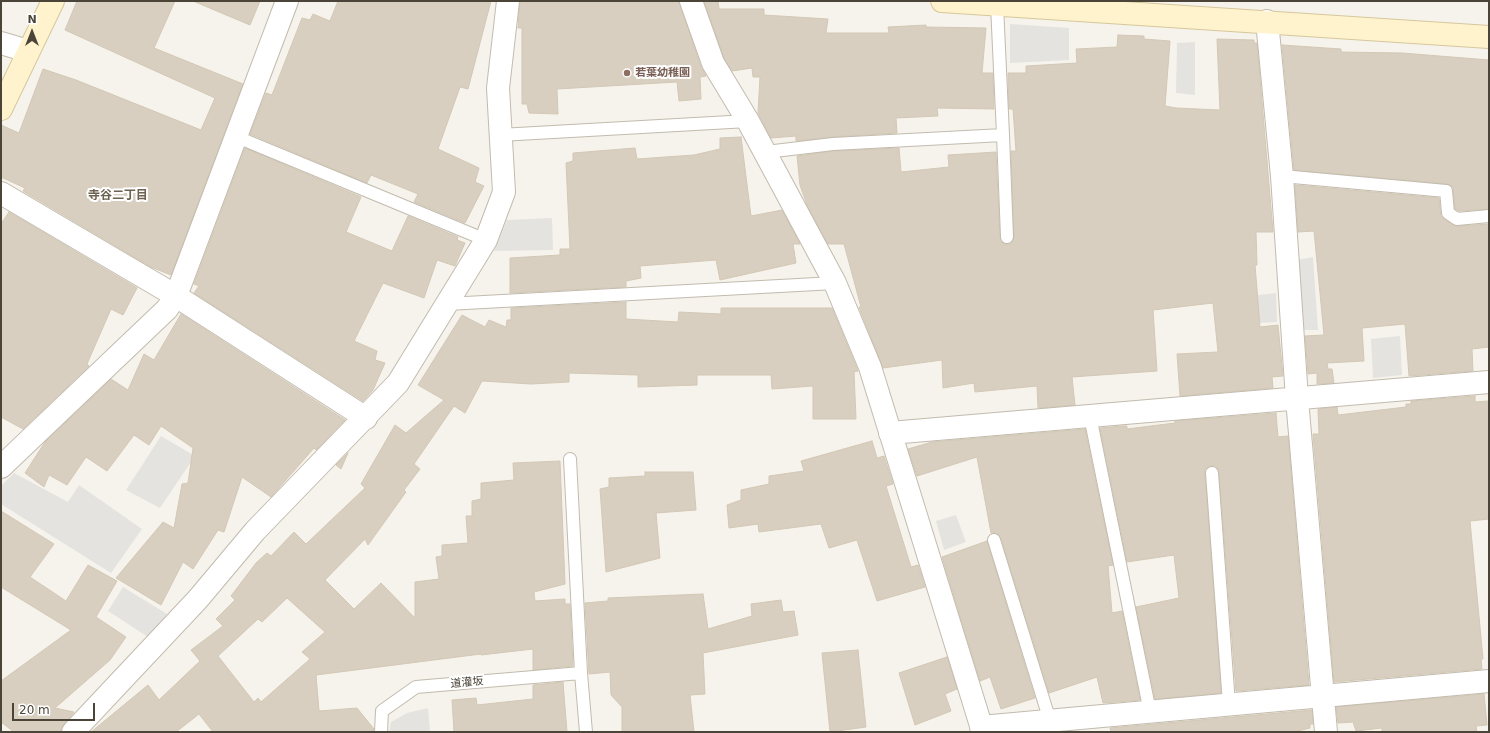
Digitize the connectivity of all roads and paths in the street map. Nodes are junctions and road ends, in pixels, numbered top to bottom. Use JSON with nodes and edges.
{"nodes":[{"id":1,"x":53,"y":1,"type":"edge"},
{"id":2,"x":287,"y":1,"type":"edge"},
{"id":3,"x":508,"y":1,"type":"edge"},
{"id":4,"x":691,"y":1,"type":"edge"},
{"id":5,"x":942,"y":1,"type":"edge"},
{"id":6,"x":997,"y":5,"type":"junction"},
{"id":7,"x":1267,"y":21,"type":"junction"},
{"id":8,"x":1489,"y":37,"type":"edge"},
{"id":9,"x":1,"y":43,"type":"edge"},
{"id":10,"x":28,"y":51,"type":"junction"},
{"id":11,"x":1,"y":109,"type":"edge"},
{"id":12,"x":748,"y":121,"type":"junction"},
{"id":13,"x":500,"y":135,"type":"junction"},
{"id":14,"x":1003,"y":135,"type":"junction"},
{"id":15,"x":237,"y":137,"type":"junction"},
{"id":16,"x":766,"y":152,"type":"junction"},
{"id":17,"x":1282,"y":176,"type":"junction"},
{"id":18,"x":1,"y":193,"type":"edge"},
{"id":19,"x":1489,"y":216,"type":"edge"},
{"id":20,"x":1008,"y":237,"type":"dead end"},
{"id":21,"x":486,"y":240,"type":"junction"},
{"id":22,"x":835,"y":283,"type":"junction"},
{"id":23,"x":176,"y":296,"type":"junction"},
{"id":24,"x":447,"y":304,"type":"junction"},
{"id":25,"x":1489,"y":382,"type":"edge"},
{"id":26,"x":1298,"y":399,"type":"junction"},
{"id":27,"x":1090,"y":416,"type":"junction"},
{"id":28,"x":366,"y":418,"type":"junction"},
{"id":29,"x":890,"y":433,"type":"junction"},
{"id":30,"x":570,"y":459,"type":"dead end"},
{"id":31,"x":1,"y":467,"type":"edge"},
{"id":32,"x":1212,"y":473,"type":"dead end"},
{"id":33,"x":994,"y":540,"type":"dead end"},
{"id":34,"x":581,"y":673,"type":"junction"},
{"id":35,"x":1489,"y":681,"type":"edge"},
{"id":36,"x":1323,"y":696,"type":"junction"},
{"id":37,"x":1229,"y":704,"type":"junction"},
{"id":38,"x":1150,"y":712,"type":"junction"},
{"id":39,"x":1050,"y":721,"type":"junction"},
{"id":40,"x":982,"y":730,"type":"edge"},
{"id":41,"x":73,"y":732,"type":"edge"},
{"id":42,"x":381,"y":732,"type":"edge"},
{"id":43,"x":586,"y":732,"type":"edge"},
{"id":44,"x":1326,"y":732,"type":"edge"}],
"edges":[{"from":1,"to":10,"type":"street"},
{"from":2,"to":15,"type":"street"},
{"from":3,"to":13,"type":"street"},
{"from":4,"to":12,"type":"street"},
{"from":5,"to":6,"type":"street"},
{"from":6,"to":7,"type":"street"},
{"from":6,"to":14,"type":"lane"},
{"from":7,"to":8,"type":"street"},
{"from":7,"to":17,"type":"street"},
{"from":9,"to":10,"type":"street"},
{"from":10,"to":11,"type":"street"},
{"from":12,"to":13,"type":"lane"},
{"from":12,"to":16,"type":"street"},
{"from":13,"to":21,"type":"street"},
{"from":14,"to":16,"type":"lane"},
{"from":14,"to":20,"type":"lane"},
{"from":15,"to":21,"type":"lane"},
{"from":15,"to":23,"type":"street"},
{"from":16,"to":22,"type":"street"},
{"from":17,"to":19,"type":"lane"},
{"from":17,"to":26,"type":"street"},
{"from":18,"to":23,"type":"street"},
{"from":21,"to":24,"type":"street"},
{"from":22,"to":24,"type":"lane"},
{"from":22,"to":29,"type":"street"},
{"from":23,"to":28,"type":"street"},
{"from":23,"to":31,"type":"street"},
{"from":24,"to":28,"type":"street"},
{"from":25,"to":26,"type":"street"},
{"from":26,"to":27,"type":"street"},
{"from":26,"to":36,"type":"street"},
{"from":27,"to":29,"type":"street"},
{"from":27,"to":38,"type":"lane"},
{"from":28,"to":41,"type":"street"},
{"from":29,"to":40,"type":"street"},
{"from":30,"to":34,"type":"lane"},
{"from":32,"to":37,"type":"lane"},
{"from":33,"to":39,"type":"lane"},
{"from":34,"to":42,"type":"lane","name":"道灌坂"},
{"from":34,"to":43,"type":"lane"},
{"from":35,"to":36,"type":"street"},
{"from":36,"to":37,"type":"street"},
{"from":36,"to":44,"type":"street"},
{"from":37,"to":38,"type":"street"},
{"from":38,"to":39,"type":"street"},
{"from":39,"to":40,"type":"street"}]}
